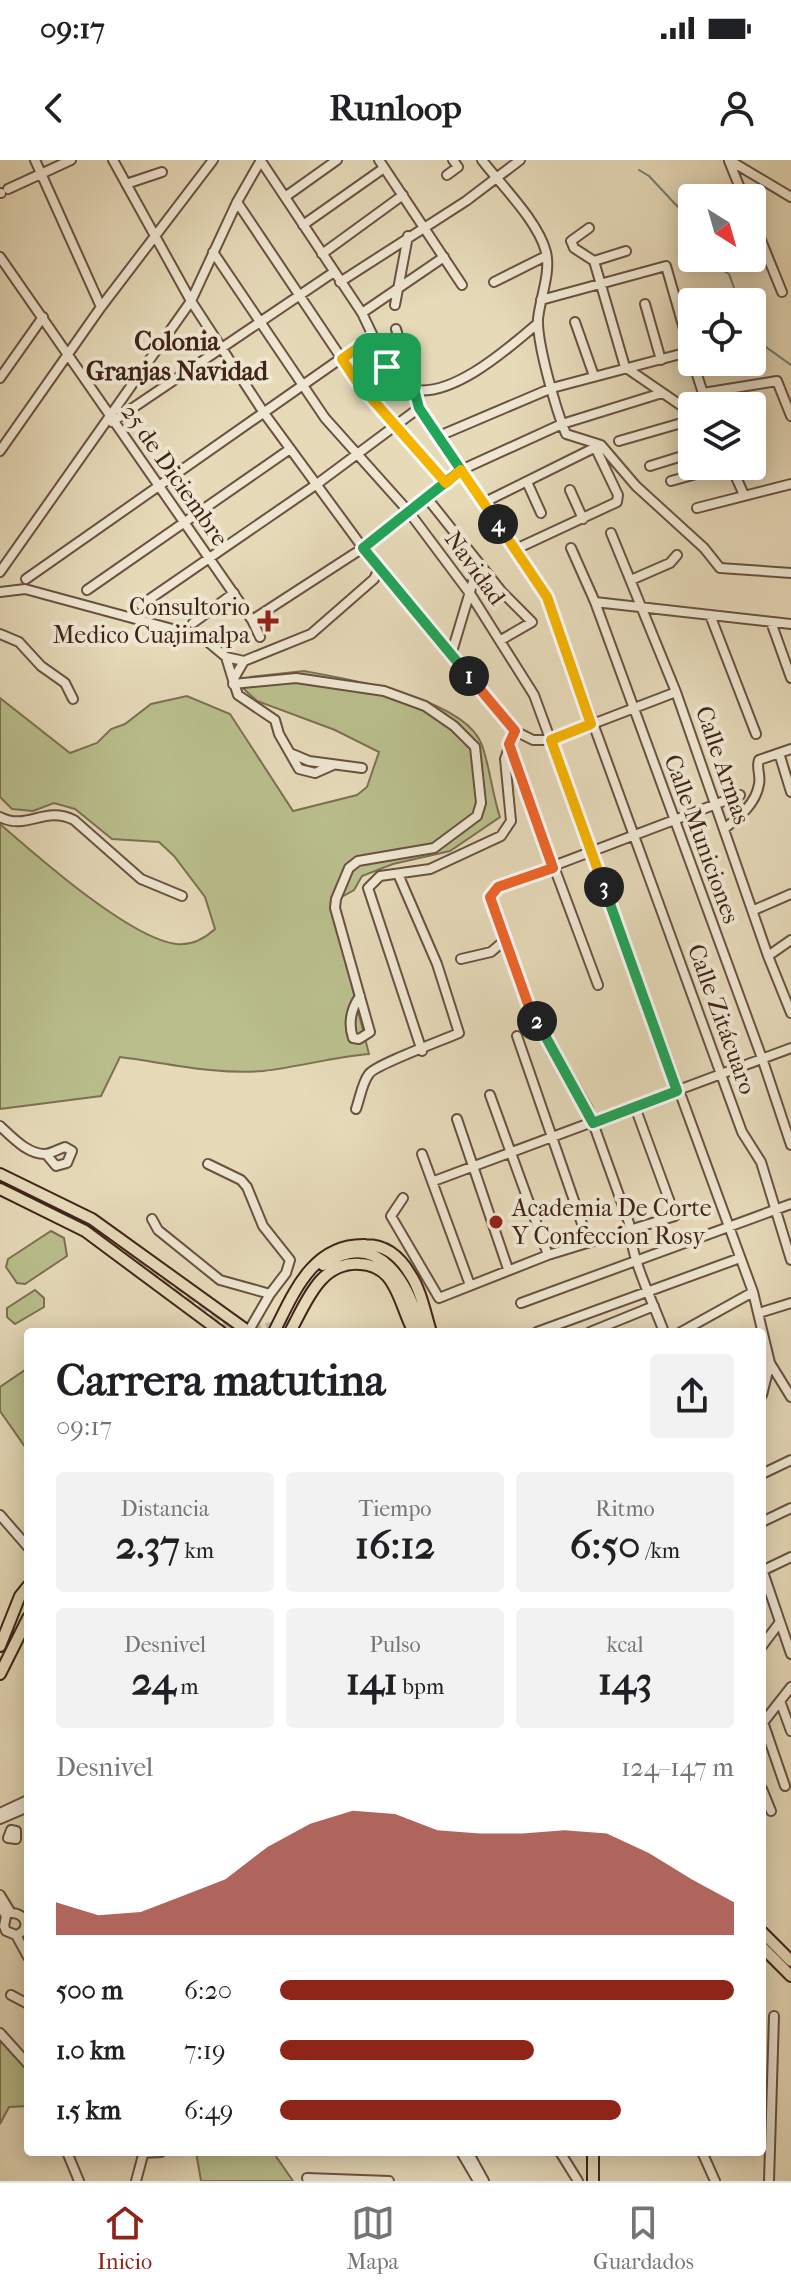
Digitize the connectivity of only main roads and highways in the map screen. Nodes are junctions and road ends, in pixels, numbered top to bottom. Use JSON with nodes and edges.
{"nodes":[{"id":1,"x":0,"y":1174,"type":"edge"},
{"id":2,"x":0,"y":1186,"type":"edge"},
{"id":3,"x":47,"y":1202,"type":"junction"},
{"id":4,"x":138,"y":1256,"type":"dead end"},
{"id":5,"x":185,"y":1284,"type":"junction"},
{"id":6,"x":176,"y":1296,"type":"junction"},
{"id":7,"x":283,"y":1325,"type":"edge"},
{"id":8,"x":216,"y":1328,"type":"edge"},
{"id":9,"x":243,"y":1328,"type":"edge"},
{"id":10,"x":417,"y":1328,"type":"edge"},
{"id":11,"x":430,"y":1328,"type":"edge"},
{"id":12,"x":24,"y":1595,"type":"edge"},
{"id":13,"x":24,"y":1627,"type":"edge"},
{"id":14,"x":0,"y":1647,"type":"edge"},
{"id":15,"x":12,"y":1654,"type":"junction"},
{"id":16,"x":0,"y":1674,"type":"edge"},
{"id":17,"x":766,"y":1936,"type":"edge"},
{"id":18,"x":766,"y":1951,"type":"edge"},
{"id":19,"x":791,"y":1961,"type":"edge"},
{"id":20,"x":791,"y":1976,"type":"edge"},
{"id":21,"x":593,"y":2156,"type":"edge"},
{"id":22,"x":593,"y":2181,"type":"edge"}],
"edges":[{"from":1,"to":3,"type":"main road"},
{"from":2,"to":3,"type":"main road"},
{"from":2,"to":6,"type":"main road"},
{"from":3,"to":4,"type":"main road"},
{"from":3,"to":5,"type":"main road"},
{"from":5,"to":6,"type":"main road"},
{"from":5,"to":9,"type":"main road"},
{"from":6,"to":8,"type":"main road"},
{"from":7,"to":10,"type":"main road"},
{"from":7,"to":11,"type":"main road"},
{"from":12,"to":14,"type":"main road"},
{"from":13,"to":15,"type":"main road"},
{"from":14,"to":15,"type":"main road"},
{"from":15,"to":16,"type":"main road"},
{"from":17,"to":19,"type":"main road"},
{"from":18,"to":20,"type":"main road"},
{"from":21,"to":22,"type":"main road"}]}
